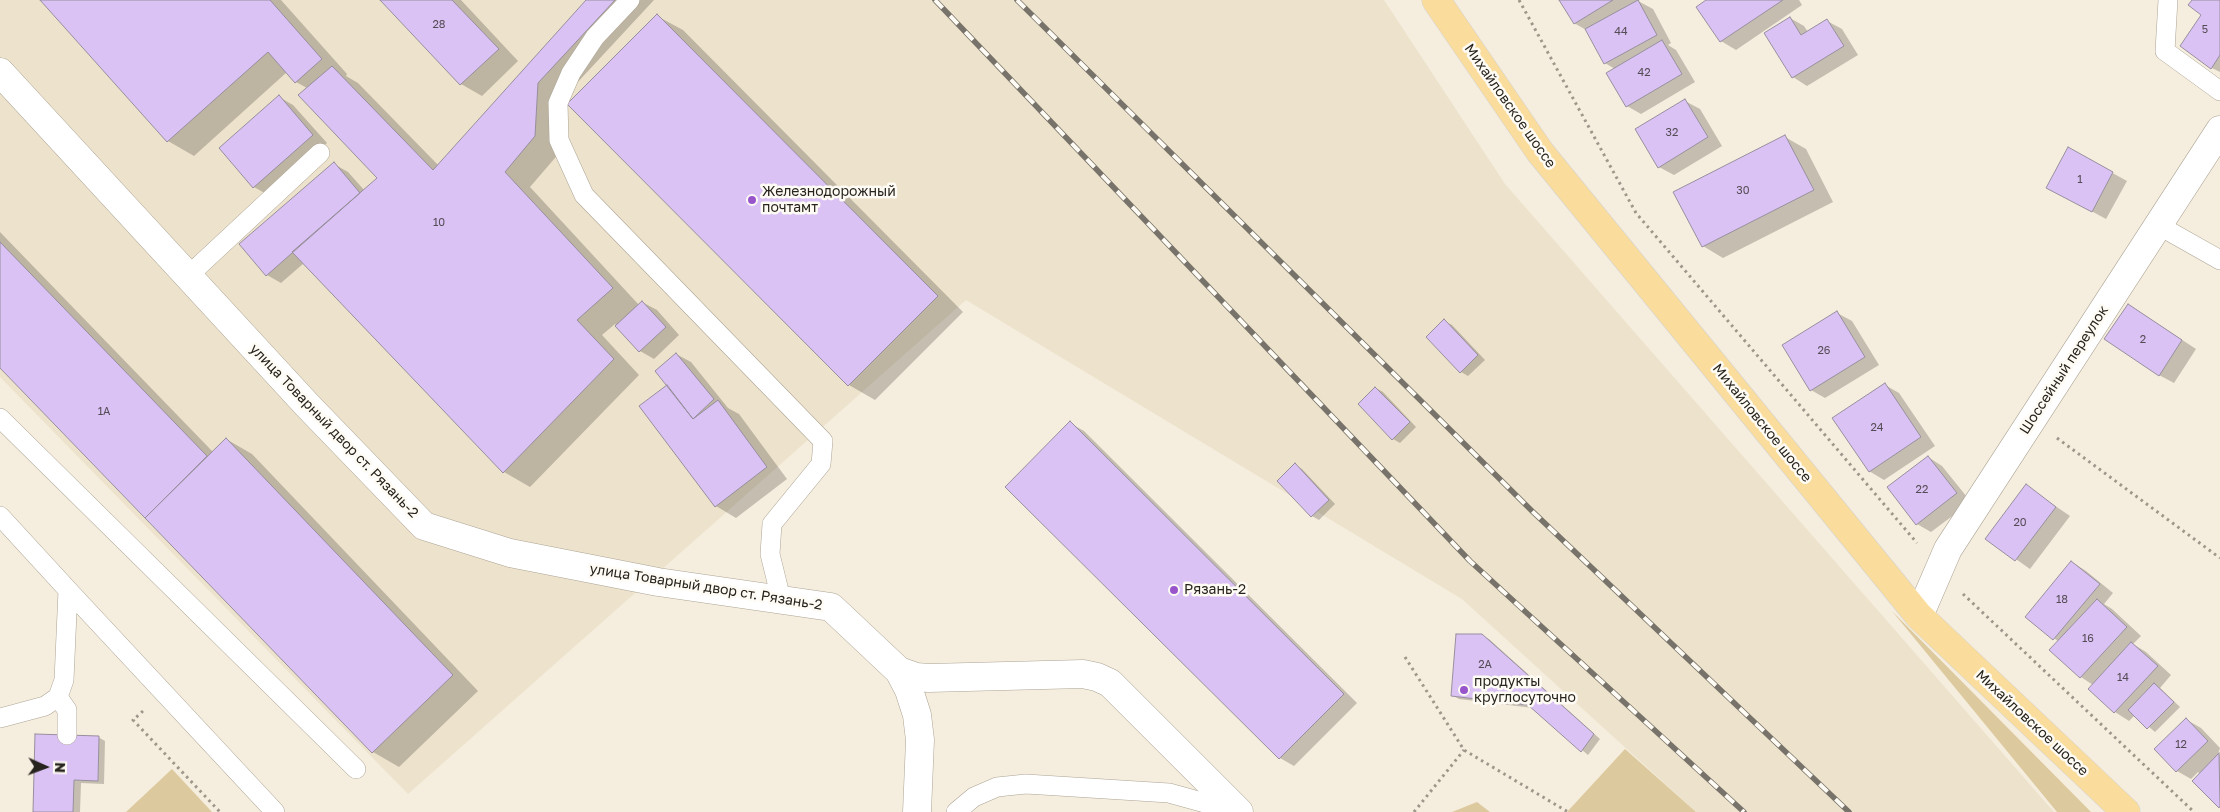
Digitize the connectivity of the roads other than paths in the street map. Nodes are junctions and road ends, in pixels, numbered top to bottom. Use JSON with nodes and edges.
{"nodes":[{"id":1,"x":630,"y":0,"type":"edge"},
{"id":2,"x":1436,"y":0,"type":"edge"},
{"id":3,"x":2168,"y":0,"type":"edge"},
{"id":4,"x":0,"y":72,"type":"edge"},
{"id":5,"x":2220,"y":91,"type":"edge"},
{"id":6,"x":2220,"y":130,"type":"edge"},
{"id":7,"x":320,"y":153,"type":"dead end"},
{"id":8,"x":2158,"y":225,"type":"junction"},
{"id":9,"x":2220,"y":260,"type":"edge"},
{"id":10,"x":188,"y":276,"type":"junction"},
{"id":11,"x":0,"y":418,"type":"edge"},
{"id":12,"x":0,"y":516,"type":"edge"},
{"id":13,"x":68,"y":590,"type":"junction"},
{"id":14,"x":781,"y":599,"type":"junction"},
{"id":15,"x":1919,"y":616,"type":"junction"},
{"id":16,"x":899,"y":671,"type":"junction"},
{"id":17,"x":58,"y":697,"type":"junction"},
{"id":18,"x":0,"y":718,"type":"edge"},
{"id":19,"x":67,"y":735,"type":"dead end"},
{"id":20,"x":356,"y":768,"type":"dead end"},
{"id":21,"x":275,"y":812,"type":"edge"},
{"id":22,"x":917,"y":812,"type":"edge"},
{"id":23,"x":956,"y":812,"type":"edge"},
{"id":24,"x":1230,"y":812,"type":"edge"},
{"id":25,"x":1239,"y":812,"type":"edge"},
{"id":26,"x":2126,"y":812,"type":"edge"}],
"edges":[{"from":1,"to":14,"type":"lane"},
{"from":2,"to":15,"type":"main road","name":"Михайловское шоссе"},
{"from":3,"to":5,"type":"lane"},
{"from":4,"to":10,"type":"street","name":"улица Товарный двор ст. Рязань-2"},
{"from":6,"to":8,"type":"street","name":"Шоссейный переулок"},
{"from":7,"to":10,"type":"lane"},
{"from":8,"to":9,"type":"lane"},
{"from":8,"to":15,"type":"street","name":"Шоссейный переулок"},
{"from":10,"to":14,"type":"street","name":"улица Товарный двор ст. Рязань-2"},
{"from":11,"to":20,"type":"lane"},
{"from":12,"to":13,"type":"lane"},
{"from":13,"to":17,"type":"lane"},
{"from":13,"to":21,"type":"lane"},
{"from":14,"to":16,"type":"street","name":"улица Товарный двор ст. Рязань-2"},
{"from":15,"to":26,"type":"main road","name":"Михайловское шоссе"},
{"from":16,"to":22,"type":"street"},
{"from":16,"to":25,"type":"street"},
{"from":17,"to":18,"type":"lane"},
{"from":17,"to":19,"type":"lane"},
{"from":23,"to":24,"type":"lane"}]}
